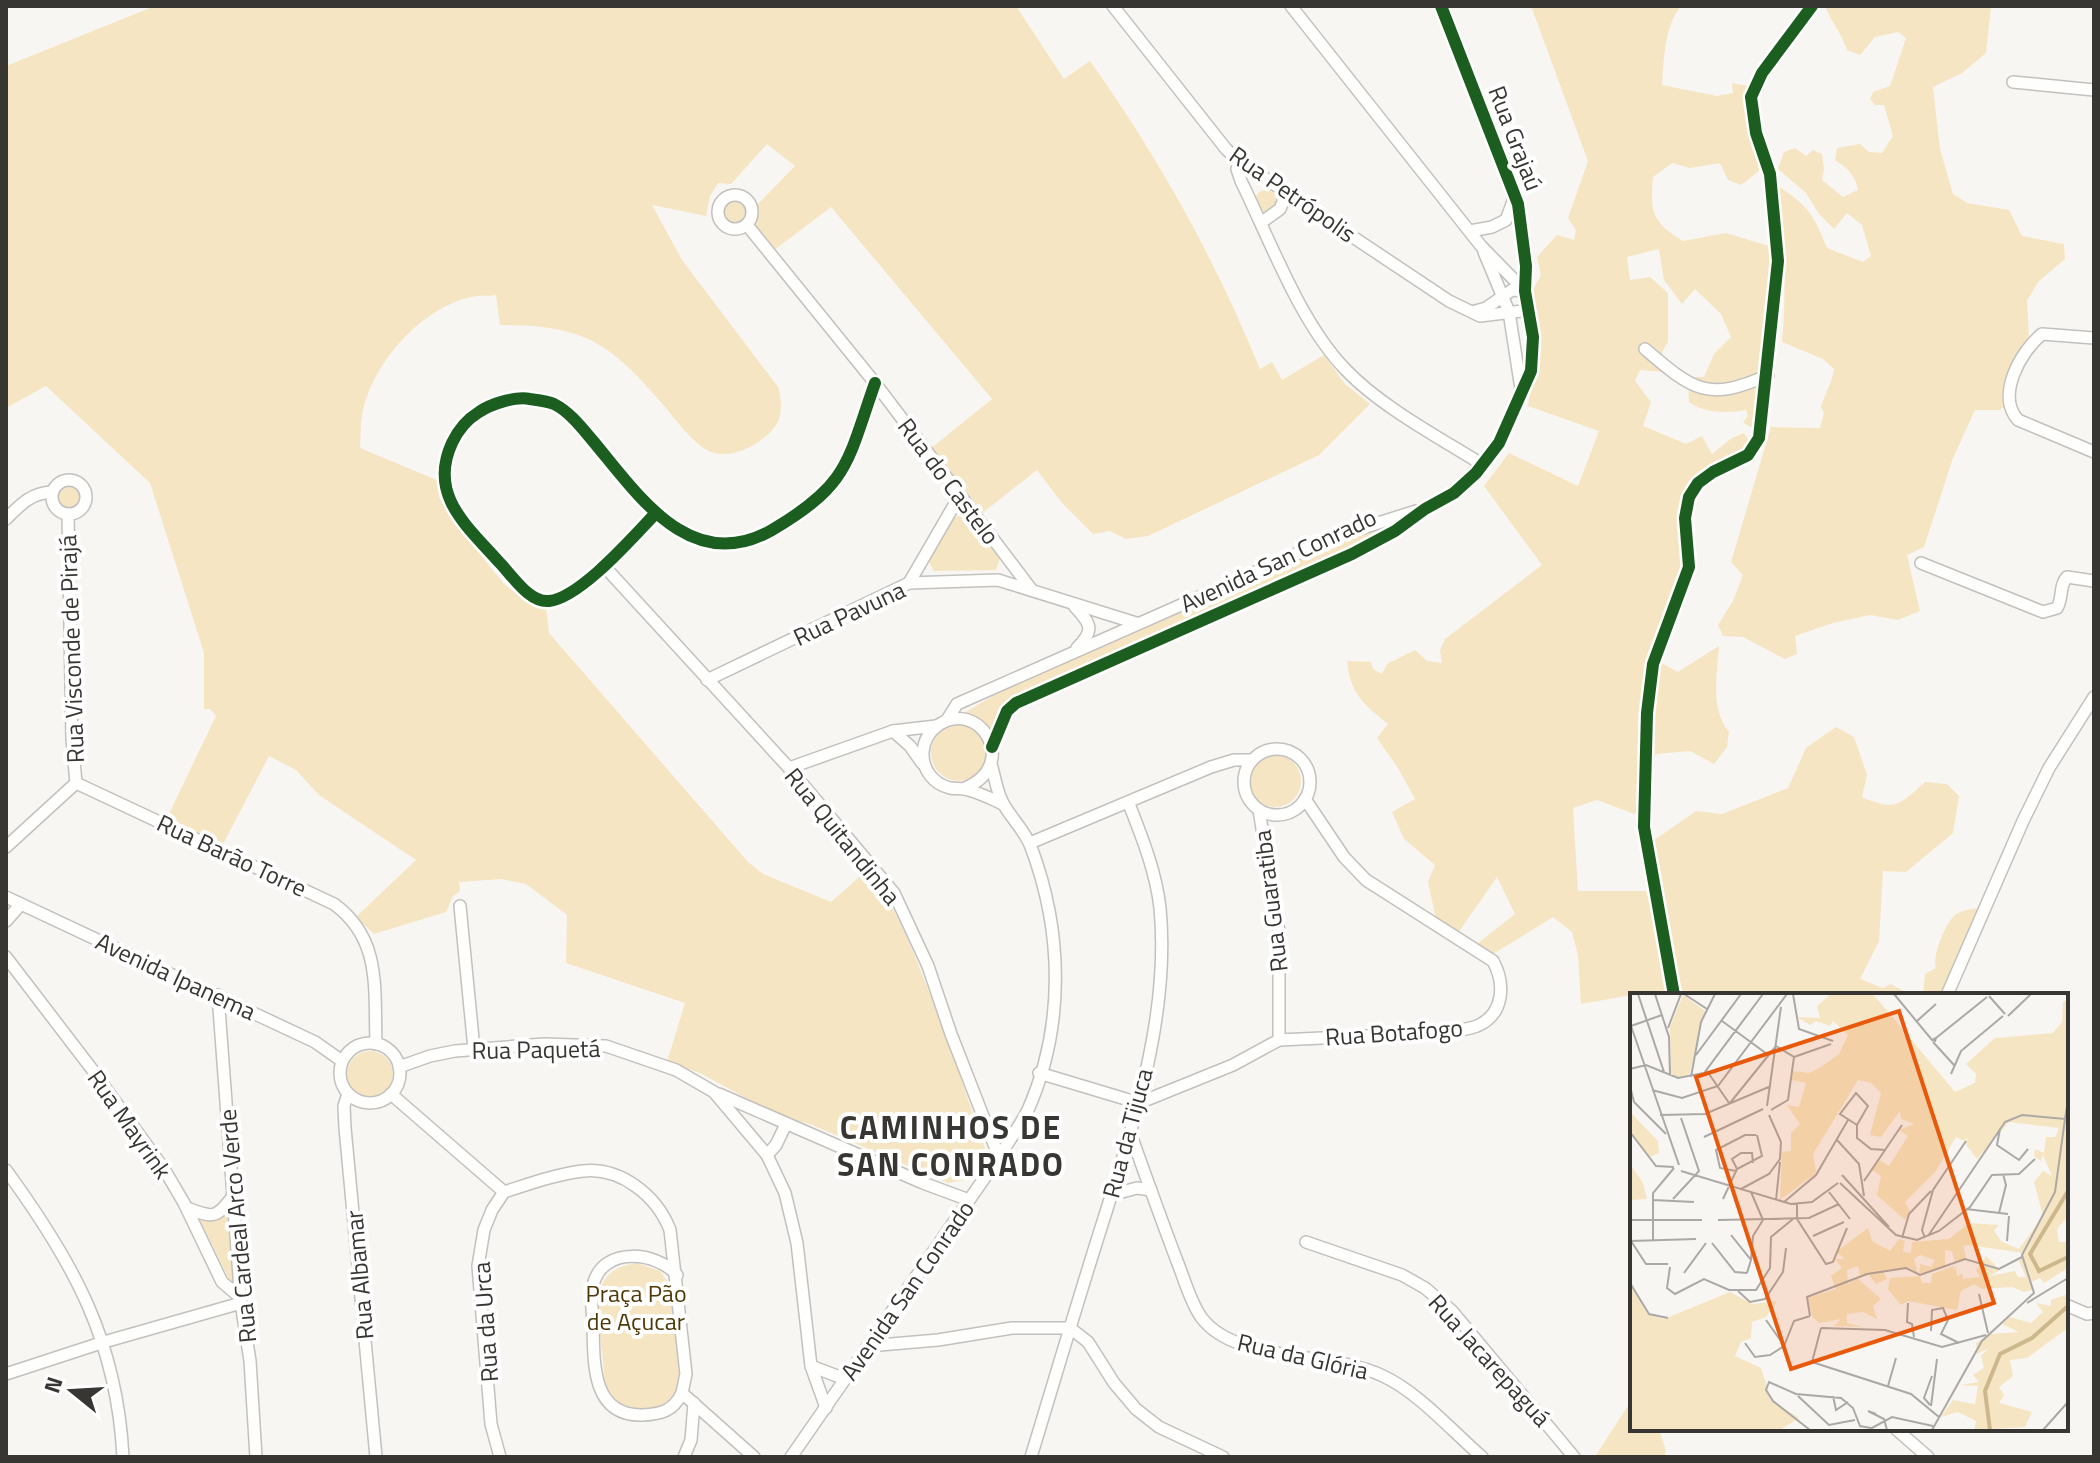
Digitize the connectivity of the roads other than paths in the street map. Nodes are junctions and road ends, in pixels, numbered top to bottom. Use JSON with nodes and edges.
{"nodes":[{"id":1,"x":1113,"y":6,"type":"edge"},
{"id":2,"x":1291,"y":6,"type":"edge"},
{"id":3,"x":1441,"y":6,"type":"edge"},
{"id":4,"x":1812,"y":6,"type":"edge"},
{"id":5,"x":2013,"y":82,"type":"dead end"},
{"id":6,"x":2094,"y":90,"type":"edge"},
{"id":7,"x":1239,"y":161,"type":"junction"},
{"id":8,"x":1286,"y":194,"type":"junction"},
{"id":9,"x":1515,"y":196,"type":"junction"},
{"id":10,"x":1506,"y":220,"type":"junction"},
{"id":11,"x":1262,"y":222,"type":"junction"},
{"id":12,"x":747,"y":225,"type":"dead end"},
{"id":13,"x":1522,"y":229,"type":"junction"},
{"id":14,"x":1470,"y":231,"type":"junction"},
{"id":15,"x":1481,"y":246,"type":"junction"},
{"id":16,"x":1525,"y":291,"type":"junction"},
{"id":17,"x":1502,"y":296,"type":"junction"},
{"id":18,"x":1530,"y":310,"type":"junction"},
{"id":19,"x":1509,"y":312,"type":"junction"},
{"id":20,"x":1472,"y":313,"type":"junction"},
{"id":21,"x":2094,"y":338,"type":"edge"},
{"id":22,"x":1645,"y":349,"type":"dead end"},
{"id":23,"x":1768,"y":375,"type":"junction"},
{"id":24,"x":875,"y":383,"type":"junction"},
{"id":25,"x":1521,"y":389,"type":"junction"},
{"id":26,"x":2094,"y":452,"type":"edge"},
{"id":27,"x":1483,"y":465,"type":"junction"},
{"id":28,"x":52,"y":492,"type":"junction"},
{"id":29,"x":960,"y":495,"type":"junction"},
{"id":30,"x":1425,"y":509,"type":"junction"},
{"id":31,"x":68,"y":514,"type":"junction"},
{"id":32,"x":655,"y":514,"type":"junction"},
{"id":33,"x":6,"y":519,"type":"edge"},
{"id":34,"x":1921,"y":563,"type":"dead end"},
{"id":35,"x":604,"y":566,"type":"junction"},
{"id":36,"x":2094,"y":581,"type":"edge"},
{"id":37,"x":909,"y":583,"type":"junction"},
{"id":38,"x":1031,"y":589,"type":"junction"},
{"id":39,"x":1072,"y":603,"type":"junction"},
{"id":40,"x":1136,"y":623,"type":"junction"},
{"id":41,"x":1074,"y":651,"type":"junction"},
{"id":42,"x":707,"y":680,"type":"junction"},
{"id":43,"x":2094,"y":697,"type":"edge"},
{"id":44,"x":942,"y":723,"type":"junction"},
{"id":45,"x":893,"y":731,"type":"junction"},
{"id":46,"x":992,"y":747,"type":"junction"},
{"id":47,"x":1251,"y":760,"type":"junction"},
{"id":48,"x":991,"y":764,"type":"junction"},
{"id":49,"x":789,"y":768,"type":"junction"},
{"id":50,"x":926,"y":768,"type":"junction"},
{"id":51,"x":76,"y":783,"type":"junction"},
{"id":52,"x":965,"y":788,"type":"junction"},
{"id":53,"x":1305,"y":799,"type":"junction"},
{"id":54,"x":1003,"y":804,"type":"junction"},
{"id":55,"x":1129,"y":804,"type":"junction"},
{"id":56,"x":1259,"y":810,"type":"junction"},
{"id":57,"x":1030,"y":843,"type":"junction"},
{"id":58,"x":6,"y":847,"type":"edge"},
{"id":59,"x":6,"y":897,"type":"edge"},
{"id":60,"x":21,"y":904,"type":"junction"},
{"id":61,"x":460,"y":906,"type":"dead end"},
{"id":62,"x":6,"y":921,"type":"edge"},
{"id":63,"x":6,"y":957,"type":"edge"},
{"id":64,"x":1674,"y":993,"type":"edge"},
{"id":65,"x":1948,"y":993,"type":"edge"},
{"id":66,"x":218,"y":995,"type":"junction"},
{"id":67,"x":1279,"y":1040,"type":"junction"},
{"id":68,"x":376,"y":1044,"type":"junction"},
{"id":69,"x":474,"y":1049,"type":"junction"},
{"id":70,"x":342,"y":1061,"type":"junction"},
{"id":71,"x":399,"y":1067,"type":"junction"},
{"id":72,"x":1039,"y":1073,"type":"junction"},
{"id":73,"x":714,"y":1092,"type":"junction"},
{"id":74,"x":348,"y":1094,"type":"junction"},
{"id":75,"x":391,"y":1094,"type":"junction"},
{"id":76,"x":1139,"y":1103,"type":"junction"},
{"id":77,"x":768,"y":1116,"type":"junction"},
{"id":78,"x":786,"y":1124,"type":"junction"},
{"id":79,"x":1131,"y":1134,"type":"junction"},
{"id":80,"x":753,"y":1138,"type":"junction"},
{"id":81,"x":767,"y":1155,"type":"junction"},
{"id":82,"x":999,"y":1157,"type":"junction"},
{"id":83,"x":6,"y":1170,"type":"edge"},
{"id":84,"x":1151,"y":1190,"type":"junction"},
{"id":85,"x":504,"y":1192,"type":"junction"},
{"id":86,"x":1111,"y":1195,"type":"junction"},
{"id":87,"x":233,"y":1196,"type":"junction"},
{"id":88,"x":969,"y":1200,"type":"junction"},
{"id":89,"x":187,"y":1208,"type":"junction"},
{"id":90,"x":1306,"y":1242,"type":"dead end"},
{"id":91,"x":677,"y":1275,"type":"junction"},
{"id":92,"x":241,"y":1300,"type":"junction"},
{"id":93,"x":2068,"y":1306,"type":"edge"},
{"id":94,"x":2094,"y":1313,"type":"edge"},
{"id":95,"x":1070,"y":1328,"type":"junction"},
{"id":96,"x":104,"y":1342,"type":"junction"},
{"id":97,"x":868,"y":1346,"type":"junction"},
{"id":98,"x":811,"y":1366,"type":"junction"},
{"id":99,"x":850,"y":1373,"type":"junction"},
{"id":100,"x":6,"y":1374,"type":"edge"},
{"id":101,"x":682,"y":1393,"type":"junction"},
{"id":102,"x":694,"y":1403,"type":"junction"},
{"id":103,"x":826,"y":1408,"type":"junction"},
{"id":104,"x":1898,"y":1431,"type":"edge"},
{"id":105,"x":123,"y":1457,"type":"edge"},
{"id":106,"x":256,"y":1457,"type":"edge"},
{"id":107,"x":376,"y":1457,"type":"edge"},
{"id":108,"x":500,"y":1457,"type":"edge"},
{"id":109,"x":684,"y":1457,"type":"edge"},
{"id":110,"x":754,"y":1457,"type":"edge"},
{"id":111,"x":791,"y":1457,"type":"edge"},
{"id":112,"x":1031,"y":1457,"type":"edge"},
{"id":113,"x":1223,"y":1457,"type":"edge"},
{"id":114,"x":1482,"y":1457,"type":"edge"},
{"id":115,"x":1574,"y":1457,"type":"edge"},
{"id":116,"x":1928,"y":1457,"type":"edge"}],
"edges":[{"from":1,"to":7,"type":"street","name":"Rua Petrópolis"},
{"from":2,"to":14,"type":"street"},
{"from":3,"to":9,"type":"street","name":"Rua Grajaú"},
{"from":4,"to":23,"type":"street"},
{"from":5,"to":6,"type":"street"},
{"from":7,"to":8,"type":"street","name":"Rua Petrópolis"},
{"from":7,"to":11,"type":"street"},
{"from":8,"to":11,"type":"street"},
{"from":8,"to":20,"type":"street","name":"Rua Petrópolis"},
{"from":9,"to":10,"type":"street"},
{"from":9,"to":13,"type":"street","name":"Rua Grajaú"},
{"from":10,"to":13,"type":"street"},
{"from":10,"to":14,"type":"street"},
{"from":11,"to":27,"type":"street"},
{"from":12,"to":24,"type":"street","name":"Rua do Castelo"},
{"from":13,"to":16,"type":"street","name":"Rua Grajaú"},
{"from":14,"to":15,"type":"street"},
{"from":15,"to":16,"type":"street"},
{"from":15,"to":17,"type":"street"},
{"from":16,"to":17,"type":"street"},
{"from":16,"to":18,"type":"street","name":"Rua Grajaú"},
{"from":17,"to":19,"type":"street"},
{"from":17,"to":20,"type":"street"},
{"from":18,"to":19,"type":"street"},
{"from":18,"to":25,"type":"street","name":"Avenida San Conrado"},
{"from":19,"to":20,"type":"street"},
{"from":19,"to":25,"type":"street"},
{"from":21,"to":26,"type":"street"},
{"from":22,"to":23,"type":"street"},
{"from":23,"to":64,"type":"street"},
{"from":24,"to":29,"type":"street","name":"Rua do Castelo"},
{"from":24,"to":32,"type":"street"},
{"from":25,"to":27,"type":"street","name":"Avenida San Conrado"},
{"from":27,"to":30,"type":"street","name":"Avenida San Conrado"},
{"from":28,"to":31,"type":"street","name":"Rua Visconde de Pirajá"},
{"from":28,"to":31,"type":"street","name":"Rua Visconde de Pirajá"},
{"from":28,"to":33,"type":"street","name":"Rua Visconde de Pirajá"},
{"from":29,"to":37,"type":"street"},
{"from":29,"to":38,"type":"street","name":"Rua do Castelo"},
{"from":30,"to":40,"type":"street","name":"Avenida San Conrado"},
{"from":30,"to":46,"type":"street","name":"Avenida San Conrado"},
{"from":31,"to":51,"type":"street","name":"Rua Visconde de Pirajá"},
{"from":32,"to":35,"type":"street"},
{"from":32,"to":35,"type":"street"},
{"from":34,"to":36,"type":"street"},
{"from":35,"to":42,"type":"street","name":"Rua Quitandinha"},
{"from":37,"to":38,"type":"street","name":"Rua Pavuna"},
{"from":37,"to":42,"type":"street","name":"Rua Pavuna"},
{"from":38,"to":39,"type":"street","name":"Rua Pavuna"},
{"from":39,"to":40,"type":"street","name":"Rua Pavuna"},
{"from":39,"to":41,"type":"street"},
{"from":40,"to":41,"type":"street","name":"Avenida San Conrado"},
{"from":41,"to":44,"type":"street","name":"Avenida San Conrado"},
{"from":42,"to":49,"type":"street","name":"Rua Quitandinha"},
{"from":43,"to":65,"type":"street"},
{"from":44,"to":45,"type":"street"},
{"from":44,"to":46,"type":"street"},
{"from":44,"to":50,"type":"street"},
{"from":45,"to":49,"type":"street"},
{"from":45,"to":50,"type":"street"},
{"from":46,"to":48,"type":"street"},
{"from":47,"to":53,"type":"street"},
{"from":47,"to":55,"type":"street"},
{"from":47,"to":56,"type":"street"},
{"from":48,"to":52,"type":"street"},
{"from":48,"to":54,"type":"street","name":"Avenida San Conrado"},
{"from":49,"to":82,"type":"street","name":"Rua Quitandinha"},
{"from":50,"to":52,"type":"street"},
{"from":51,"to":58,"type":"street"},
{"from":51,"to":68,"type":"street","name":"Rua Barão Torre"},
{"from":52,"to":54,"type":"street"},
{"from":53,"to":56,"type":"street"},
{"from":53,"to":67,"type":"street","name":"Rua Botafogo"},
{"from":54,"to":57,"type":"street","name":"Avenida San Conrado"},
{"from":55,"to":57,"type":"street"},
{"from":55,"to":76,"type":"street","name":"Rua da Tijuca"},
{"from":56,"to":67,"type":"street","name":"Rua Guaratiba"},
{"from":57,"to":72,"type":"street","name":"Avenida San Conrado"},
{"from":59,"to":60,"type":"street","name":"Avenida Ipanema"},
{"from":60,"to":62,"type":"street"},
{"from":60,"to":66,"type":"street","name":"Avenida Ipanema"},
{"from":61,"to":69,"type":"street"},
{"from":63,"to":89,"type":"street","name":"Rua Mayrink"},
{"from":66,"to":70,"type":"street","name":"Avenida Ipanema"},
{"from":66,"to":87,"type":"street","name":"Rua Cardeal Arco Verde"},
{"from":67,"to":76,"type":"street","name":"Rua Botafogo"},
{"from":68,"to":70,"type":"street"},
{"from":68,"to":71,"type":"street"},
{"from":69,"to":71,"type":"street","name":"Rua Paquetá"},
{"from":69,"to":73,"type":"street","name":"Rua Paquetá"},
{"from":70,"to":74,"type":"street"},
{"from":71,"to":75,"type":"street"},
{"from":72,"to":76,"type":"street"},
{"from":72,"to":82,"type":"street","name":"Avenida San Conrado"},
{"from":73,"to":77,"type":"street","name":"Rua Paquetá"},
{"from":73,"to":80,"type":"street","name":"Rua Paquetá"},
{"from":74,"to":75,"type":"street"},
{"from":74,"to":107,"type":"street","name":"Rua Albamar"},
{"from":75,"to":85,"type":"street"},
{"from":76,"to":79,"type":"street","name":"Rua da Tijuca"},
{"from":77,"to":78,"type":"street","name":"Rua Paquetá"},
{"from":77,"to":80,"type":"street"},
{"from":78,"to":81,"type":"street"},
{"from":78,"to":88,"type":"street","name":"Rua Paquetá"},
{"from":79,"to":84,"type":"street","name":"Rua da Glória"},
{"from":79,"to":86,"type":"street","name":"Rua da Tijuca"},
{"from":80,"to":81,"type":"street","name":"Rua Paquetá"},
{"from":81,"to":98,"type":"street","name":"Rua Paquetá"},
{"from":82,"to":88,"type":"street","name":"Avenida San Conrado"},
{"from":83,"to":96,"type":"street"},
{"from":84,"to":86,"type":"street"},
{"from":84,"to":114,"type":"street","name":"Rua da Glória"},
{"from":85,"to":91,"type":"street"},
{"from":85,"to":108,"type":"street","name":"Rua da Urca"},
{"from":86,"to":95,"type":"street","name":"Rua da Tijuca"},
{"from":87,"to":89,"type":"street"},
{"from":87,"to":92,"type":"street","name":"Rua Cardeal Arco Verde"},
{"from":88,"to":97,"type":"street","name":"Avenida San Conrado"},
{"from":89,"to":92,"type":"street","name":"Rua Mayrink"},
{"from":90,"to":115,"type":"street","name":"Rua Jacarepaguá"},
{"from":91,"to":101,"type":"street"},
{"from":91,"to":101,"type":"street"},
{"from":92,"to":96,"type":"street"},
{"from":92,"to":106,"type":"street","name":"Rua Cardeal Arco Verde"},
{"from":93,"to":94,"type":"street"},
{"from":95,"to":97,"type":"street"},
{"from":95,"to":112,"type":"street","name":"Rua da Tijuca"},
{"from":95,"to":113,"type":"street"},
{"from":96,"to":100,"type":"street"},
{"from":96,"to":105,"type":"street"},
{"from":97,"to":99,"type":"street","name":"Avenida San Conrado"},
{"from":98,"to":99,"type":"street"},
{"from":98,"to":103,"type":"street","name":"Rua Paquetá"},
{"from":99,"to":103,"type":"street","name":"Avenida San Conrado"},
{"from":101,"to":102,"type":"street"},
{"from":102,"to":109,"type":"street"},
{"from":102,"to":110,"type":"street"},
{"from":103,"to":111,"type":"street","name":"Avenida San Conrado"},
{"from":104,"to":116,"type":"street"}]}
